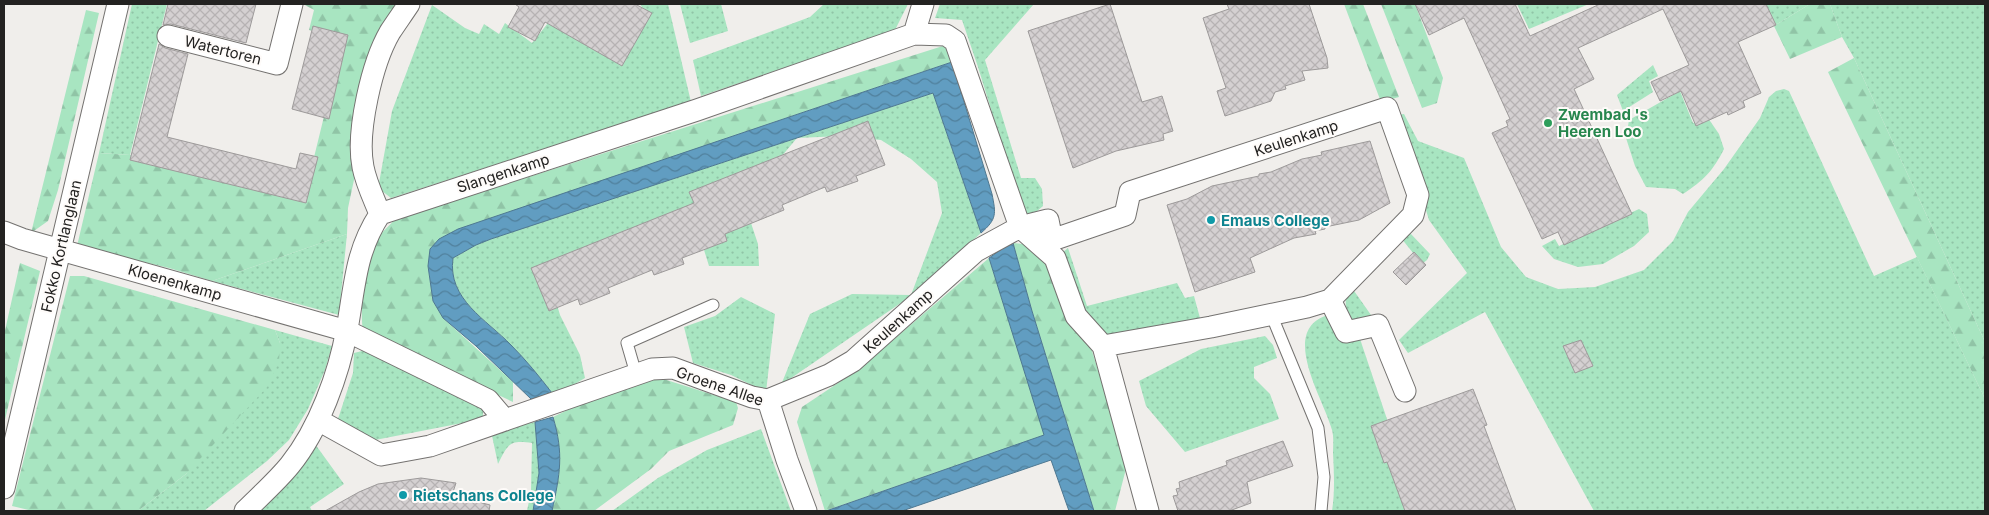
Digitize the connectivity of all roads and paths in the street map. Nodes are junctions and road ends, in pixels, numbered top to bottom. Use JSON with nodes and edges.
{"nodes":[{"id":1,"x":118,"y":4,"type":"edge"},
{"id":2,"x":292,"y":4,"type":"edge"},
{"id":3,"x":409,"y":4,"type":"edge"},
{"id":4,"x":923,"y":4,"type":"edge"},
{"id":5,"x":914,"y":34,"type":"junction"},
{"id":6,"x":168,"y":36,"type":"dead end"},
{"id":7,"x":380,"y":214,"type":"junction"},
{"id":8,"x":1020,"y":227,"type":"junction"},
{"id":9,"x":4,"y":232,"type":"edge"},
{"id":10,"x":61,"y":250,"type":"junction"},
{"id":11,"x":1330,"y":300,"type":"junction"},
{"id":12,"x":713,"y":305,"type":"dead end"},
{"id":13,"x":1271,"y":314,"type":"junction"},
{"id":14,"x":347,"y":331,"type":"junction"},
{"id":15,"x":1103,"y":346,"type":"junction"},
{"id":16,"x":636,"y":374,"type":"junction"},
{"id":17,"x":1405,"y":391,"type":"dead end"},
{"id":18,"x":768,"y":400,"type":"junction"},
{"id":19,"x":318,"y":420,"type":"junction"},
{"id":20,"x":505,"y":420,"type":"junction"},
{"id":21,"x":4,"y":488,"type":"edge"},
{"id":22,"x":806,"y":510,"type":"edge"},
{"id":23,"x":245,"y":511,"type":"edge"},
{"id":24,"x":1148,"y":511,"type":"edge"},
{"id":25,"x":1321,"y":511,"type":"edge"}],
"edges":[{"from":1,"to":10,"type":"street","name":"Fokko Kortlanglaan"},
{"from":2,"to":6,"type":"street","name":"Watertoren"},
{"from":3,"to":7,"type":"street"},
{"from":4,"to":5,"type":"street"},
{"from":5,"to":7,"type":"street","name":"Slangenkamp"},
{"from":5,"to":8,"type":"street"},
{"from":7,"to":14,"type":"street"},
{"from":8,"to":11,"type":"street","name":"Keulenkamp"},
{"from":8,"to":15,"type":"street"},
{"from":8,"to":18,"type":"street","name":"Keulenkamp"},
{"from":9,"to":10,"type":"street","name":"Kloenenkamp"},
{"from":10,"to":14,"type":"street","name":"Kloenenkamp"},
{"from":10,"to":21,"type":"street","name":"Fokko Kortlanglaan"},
{"from":11,"to":13,"type":"street"},
{"from":11,"to":17,"type":"street"},
{"from":12,"to":16,"type":"lane"},
{"from":13,"to":15,"type":"street"},
{"from":13,"to":25,"type":"lane"},
{"from":14,"to":19,"type":"street"},
{"from":14,"to":20,"type":"street"},
{"from":15,"to":24,"type":"street"},
{"from":16,"to":18,"type":"street","name":"Groene Allee"},
{"from":16,"to":20,"type":"street","name":"Groene Allee"},
{"from":18,"to":22,"type":"street","name":"Groene Allee"},
{"from":19,"to":20,"type":"street","name":"Groene Allee"},
{"from":19,"to":23,"type":"street"}]}
